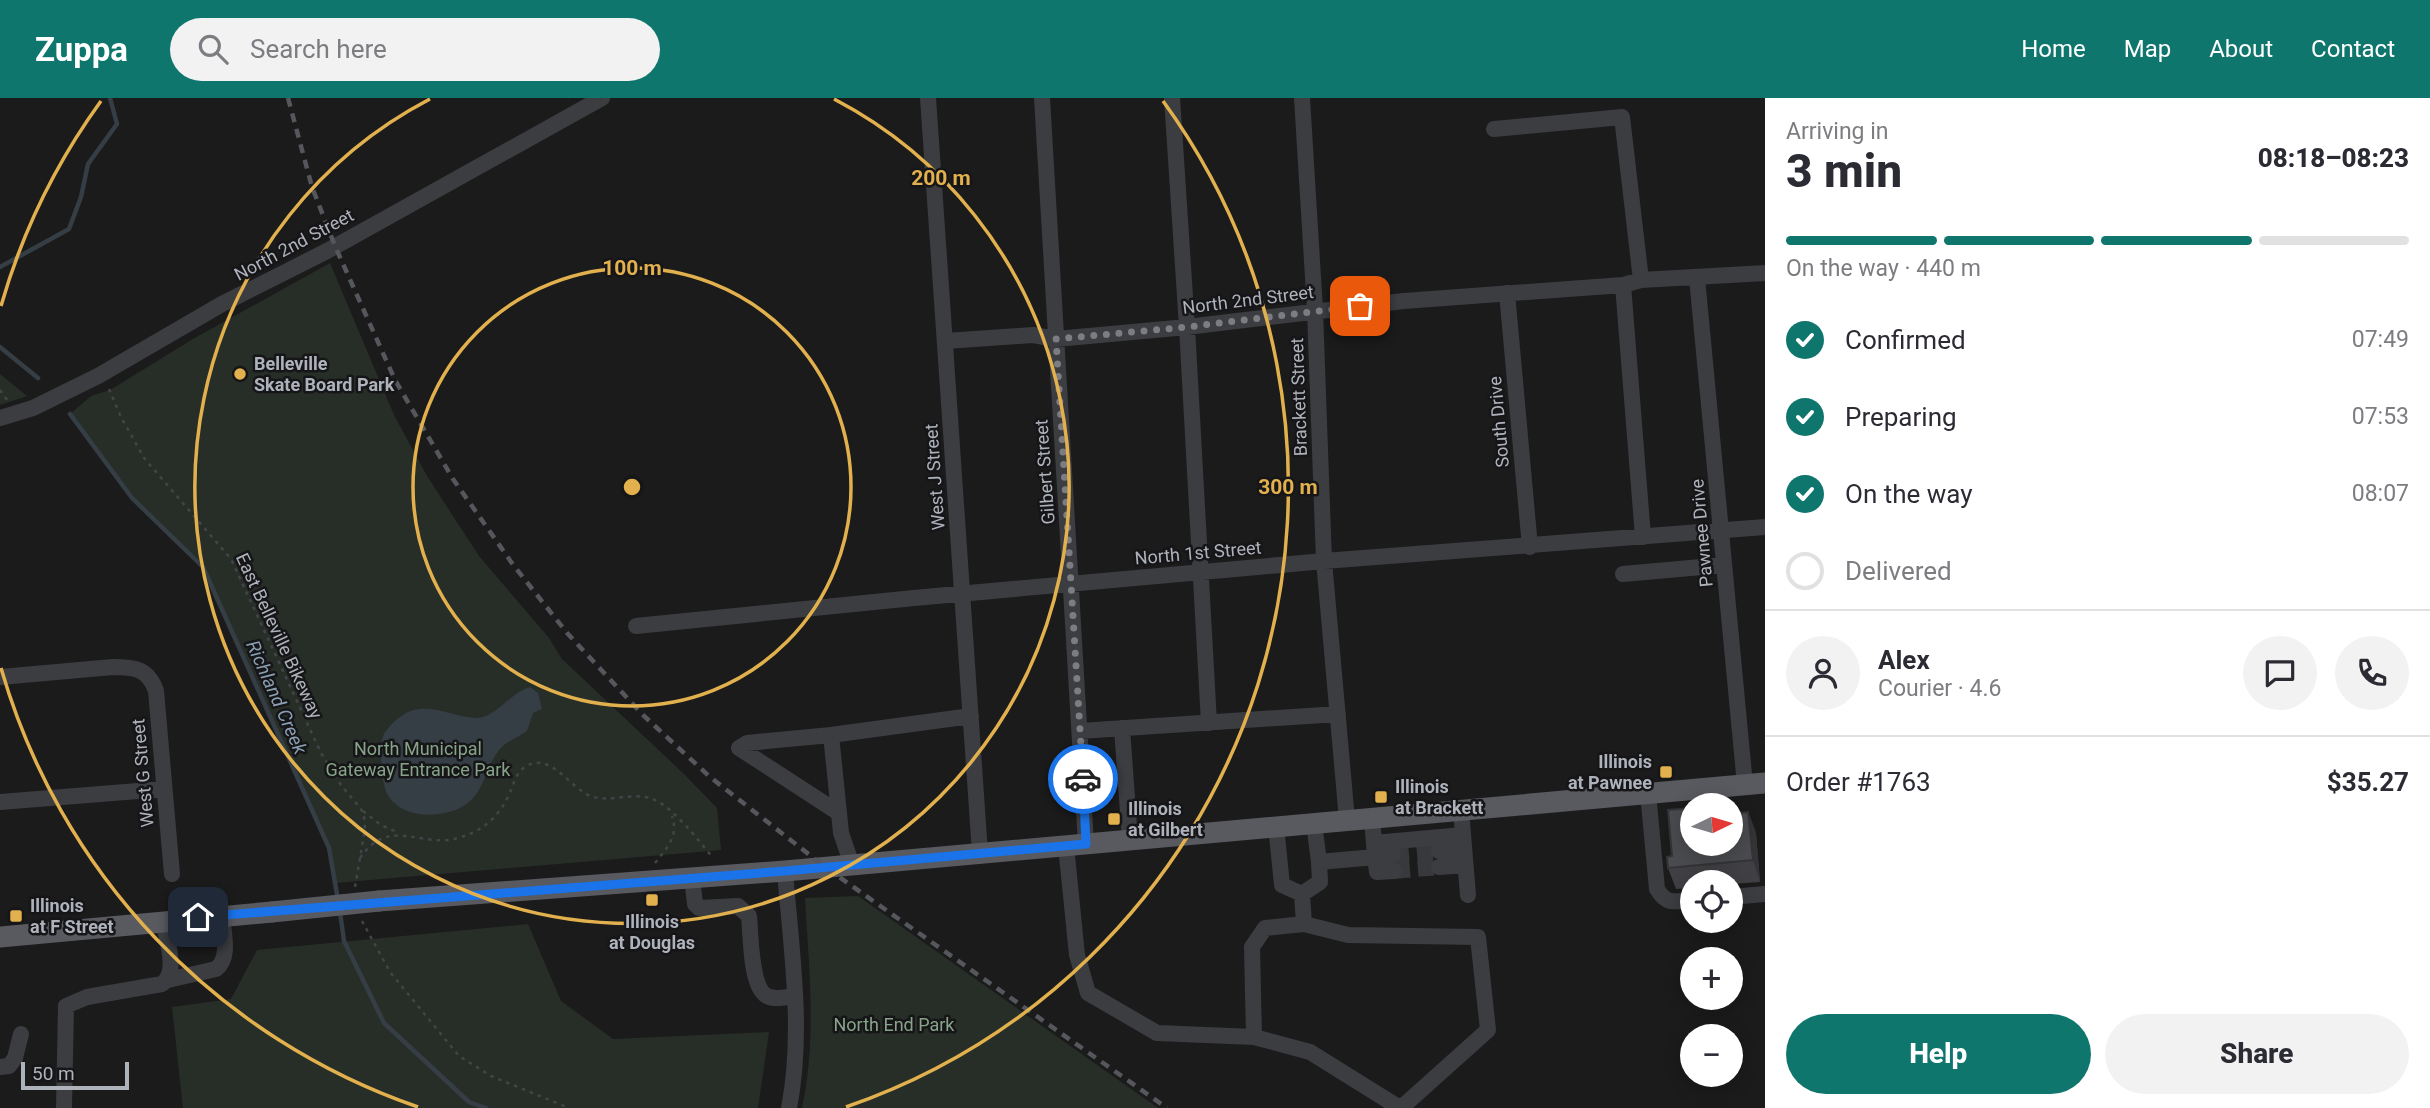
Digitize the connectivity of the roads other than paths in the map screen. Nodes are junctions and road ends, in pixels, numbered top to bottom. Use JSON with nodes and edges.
{"nodes":[{"id":1,"x":602,"y":98,"type":"edge"},
{"id":2,"x":928,"y":98,"type":"edge"},
{"id":3,"x":1042,"y":98,"type":"edge"},
{"id":4,"x":1172,"y":98,"type":"edge"},
{"id":5,"x":1302,"y":98,"type":"edge"},
{"id":6,"x":1494,"y":129,"type":"dead end"},
{"id":7,"x":1765,"y":272,"type":"edge"},
{"id":8,"x":1697,"y":278,"type":"junction"},
{"id":9,"x":1641,"y":280,"type":"junction"},
{"id":10,"x":1623,"y":285,"type":"junction"},
{"id":11,"x":1507,"y":293,"type":"junction"},
{"id":12,"x":1315,"y":310,"type":"junction"},
{"id":13,"x":1187,"y":327,"type":"junction"},
{"id":14,"x":1056,"y":339,"type":"junction"},
{"id":15,"x":945,"y":341,"type":"junction"},
{"id":16,"x":0,"y":418,"type":"edge"},
{"id":17,"x":1765,"y":527,"type":"edge"},
{"id":18,"x":1721,"y":531,"type":"junction"},
{"id":19,"x":1643,"y":537,"type":"junction"},
{"id":20,"x":1530,"y":547,"type":"junction"},
{"id":21,"x":1324,"y":561,"type":"junction"},
{"id":22,"x":1724,"y":565,"type":"junction"},
{"id":23,"x":1200,"y":573,"type":"junction"},
{"id":24,"x":1623,"y":574,"type":"dead end"},
{"id":25,"x":1072,"y":584,"type":"junction"},
{"id":26,"x":962,"y":593,"type":"junction"},
{"id":27,"x":636,"y":626,"type":"dead end"},
{"id":28,"x":0,"y":677,"type":"edge"},
{"id":29,"x":1338,"y":714,"type":"junction"},
{"id":30,"x":971,"y":716,"type":"junction"},
{"id":31,"x":1209,"y":723,"type":"junction"},
{"id":32,"x":1122,"y":728,"type":"junction"},
{"id":33,"x":1080,"y":731,"type":"junction"},
{"id":34,"x":831,"y":735,"type":"junction"},
{"id":35,"x":1755,"y":784,"type":"edge"},
{"id":36,"x":163,"y":789,"type":"junction"},
{"id":37,"x":1648,"y":793,"type":"junction"},
{"id":38,"x":0,"y":802,"type":"edge"},
{"id":39,"x":1461,"y":810,"type":"junction"},
{"id":40,"x":839,"y":813,"type":"junction"},
{"id":41,"x":1372,"y":817,"type":"junction"},
{"id":42,"x":1347,"y":820,"type":"junction"},
{"id":43,"x":1314,"y":822,"type":"junction"},
{"id":44,"x":1276,"y":826,"type":"junction"},
{"id":45,"x":1130,"y":840,"type":"junction"},
{"id":46,"x":1076,"y":845,"type":"junction"},
{"id":47,"x":1374,"y":850,"type":"junction"},
{"id":48,"x":1464,"y":850,"type":"junction"},
{"id":49,"x":980,"y":853,"type":"junction"},
{"id":50,"x":1438,"y":859,"type":"tunnel mouth"},
{"id":51,"x":1319,"y":862,"type":"junction"},
{"id":52,"x":1394,"y":863,"type":"tunnel mouth"},
{"id":53,"x":852,"y":864,"type":"junction"},
{"id":54,"x":785,"y":871,"type":"junction"},
{"id":55,"x":172,"y":874,"type":"dead end"},
{"id":56,"x":692,"y":878,"type":"junction"},
{"id":57,"x":1302,"y":894,"type":"junction"},
{"id":58,"x":1765,"y":894,"type":"edge"},
{"id":59,"x":1468,"y":895,"type":"dead end"},
{"id":60,"x":1743,"y":896,"type":"edge"},
{"id":61,"x":1680,"y":901,"type":"edge"},
{"id":62,"x":222,"y":915,"type":"junction"},
{"id":63,"x":163,"y":920,"type":"junction"},
{"id":64,"x":1304,"y":924,"type":"junction"},
{"id":65,"x":0,"y":936,"type":"edge"},
{"id":66,"x":168,"y":980,"type":"junction"},
{"id":67,"x":795,"y":996,"type":"junction"},
{"id":68,"x":21,"y":1034,"type":"dead end"},
{"id":69,"x":1254,"y":1037,"type":"junction"},
{"id":70,"x":0,"y":1067,"type":"edge"},
{"id":71,"x":64,"y":1108,"type":"edge"},
{"id":72,"x":789,"y":1108,"type":"edge"},
{"id":73,"x":1401,"y":1108,"type":"edge"}],
"edges":[{"from":1,"to":16,"type":"street","name":"North 2nd Street"},
{"from":2,"to":15,"type":"street","name":"West J Street"},
{"from":3,"to":14,"type":"street","name":"Gilbert Street"},
{"from":4,"to":13,"type":"street"},
{"from":5,"to":12,"type":"street","name":"Brackett Street"},
{"from":6,"to":9,"type":"street"},
{"from":7,"to":8,"type":"street","name":"North 2nd Street"},
{"from":8,"to":9,"type":"street","name":"North 2nd Street"},
{"from":8,"to":18,"type":"street","name":"Pawnee Drive"},
{"from":9,"to":10,"type":"street","name":"North 2nd Street"},
{"from":10,"to":11,"type":"street","name":"North 2nd Street"},
{"from":10,"to":19,"type":"street"},
{"from":11,"to":12,"type":"street","name":"North 2nd Street"},
{"from":11,"to":20,"type":"street","name":"South Drive"},
{"from":12,"to":13,"type":"street","name":"North 2nd Street"},
{"from":12,"to":21,"type":"street","name":"Brackett Street"},
{"from":13,"to":14,"type":"street","name":"North 2nd Street"},
{"from":13,"to":23,"type":"street"},
{"from":14,"to":15,"type":"street","name":"North 2nd Street"},
{"from":14,"to":25,"type":"street","name":"Gilbert Street"},
{"from":15,"to":26,"type":"street","name":"West J Street"},
{"from":17,"to":18,"type":"street","name":"North 1st Street"},
{"from":18,"to":19,"type":"street","name":"North 1st Street"},
{"from":18,"to":22,"type":"street","name":"Pawnee Drive"},
{"from":19,"to":20,"type":"street","name":"North 1st Street"},
{"from":20,"to":21,"type":"street","name":"North 1st Street"},
{"from":21,"to":23,"type":"street","name":"North 1st Street"},
{"from":21,"to":29,"type":"street","name":"Brackett Street"},
{"from":22,"to":24,"type":"street"},
{"from":22,"to":35,"type":"street","name":"Pawnee Drive"},
{"from":23,"to":25,"type":"street","name":"North 1st Street"},
{"from":23,"to":31,"type":"street"},
{"from":25,"to":26,"type":"street","name":"North 1st Street"},
{"from":25,"to":33,"type":"street","name":"Gilbert Street"},
{"from":26,"to":27,"type":"street","name":"North 1st Street"},
{"from":26,"to":30,"type":"street","name":"West J Street"},
{"from":28,"to":36,"type":"street","name":"West G Street"},
{"from":29,"to":31,"type":"street"},
{"from":29,"to":42,"type":"street","name":"Brackett Street"},
{"from":30,"to":34,"type":"street"},
{"from":30,"to":49,"type":"street","name":"West J Street"},
{"from":31,"to":32,"type":"street"},
{"from":32,"to":33,"type":"street"},
{"from":32,"to":45,"type":"street"},
{"from":33,"to":46,"type":"street","name":"Gilbert Street"},
{"from":34,"to":40,"type":"street"},
{"from":34,"to":40,"type":"street"},
{"from":35,"to":37,"type":"main road"},
{"from":36,"to":38,"type":"street"},
{"from":36,"to":55,"type":"street","name":"West G Street"},
{"from":37,"to":39,"type":"main road"},
{"from":37,"to":61,"type":"street"},
{"from":39,"to":41,"type":"main road"},
{"from":39,"to":48,"type":"street"},
{"from":40,"to":53,"type":"street"},
{"from":41,"to":42,"type":"main road"},
{"from":41,"to":47,"type":"street"},
{"from":42,"to":43,"type":"main road"},
{"from":43,"to":44,"type":"main road"},
{"from":43,"to":51,"type":"street"},
{"from":44,"to":45,"type":"main road"},
{"from":44,"to":57,"type":"street"},
{"from":45,"to":46,"type":"main road"},
{"from":46,"to":49,"type":"main road"},
{"from":46,"to":69,"type":"street","name":"Gilbert Street"},
{"from":47,"to":48,"type":"street"},
{"from":47,"to":51,"type":"street"},
{"from":47,"to":52,"type":"street"},
{"from":48,"to":50,"type":"street"},
{"from":48,"to":59,"type":"street"},
{"from":49,"to":53,"type":"main road"},
{"from":51,"to":57,"type":"street"},
{"from":53,"to":54,"type":"main road"},
{"from":54,"to":56,"type":"main road"},
{"from":54,"to":67,"type":"street"},
{"from":56,"to":62,"type":"main road","bridge":true},
{"from":56,"to":67,"type":"street"},
{"from":57,"to":64,"type":"street"},
{"from":58,"to":60,"type":"street"},
{"from":62,"to":63,"type":"main road"},
{"from":62,"to":66,"type":"street"},
{"from":63,"to":65,"type":"main road"},
{"from":63,"to":66,"type":"street"},
{"from":64,"to":69,"type":"street"},
{"from":64,"to":73,"type":"street"},
{"from":66,"to":71,"type":"street"},
{"from":67,"to":72,"type":"street"},
{"from":68,"to":70,"type":"street"},
{"from":69,"to":73,"type":"street","name":"Gilbert Street"}]}
